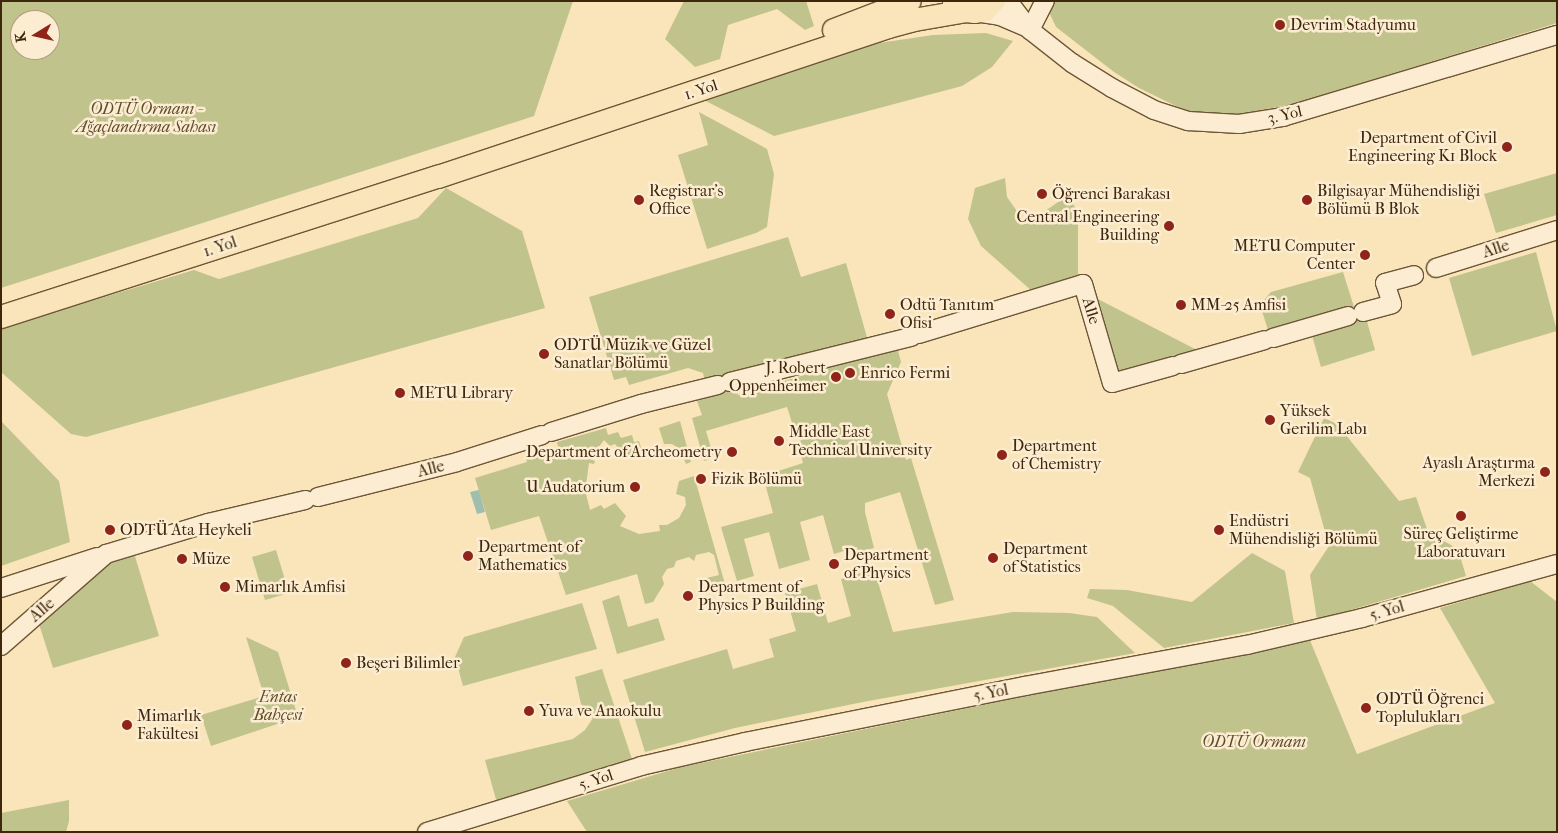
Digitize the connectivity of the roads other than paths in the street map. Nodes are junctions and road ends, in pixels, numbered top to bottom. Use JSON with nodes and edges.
{"nodes":[{"id":1,"x":994,"y":1,"type":"edge"},
{"id":2,"x":1008,"y":1,"type":"edge"},
{"id":3,"x":1045,"y":1,"type":"edge"},
{"id":4,"x":904,"y":3,"type":"edge"},
{"id":5,"x":964,"y":8,"type":"edge"},
{"id":6,"x":1029,"y":30,"type":"junction"},
{"id":7,"x":1557,"y":35,"type":"edge"},
{"id":8,"x":663,"y":95,"type":"junction"},
{"id":9,"x":436,"y":171,"type":"junction"},
{"id":10,"x":1557,"y":230,"type":"edge"},
{"id":11,"x":1436,"y":268,"type":"dead end"},
{"id":12,"x":1414,"y":275,"type":"dead end"},
{"id":13,"x":1,"y":304,"type":"edge"},
{"id":14,"x":1,"y":316,"type":"edge"},
{"id":15,"x":102,"y":556,"type":"junction"},
{"id":16,"x":1557,"y":564,"type":"edge"},
{"id":17,"x":1,"y":588,"type":"edge"},
{"id":18,"x":1,"y":646,"type":"edge"},
{"id":19,"x":427,"y":832,"type":"edge"}],
"edges":[{"from":1,"to":5,"type":"main road"},
{"from":2,"to":6,"type":"street","name":"3. Yol"},
{"from":3,"to":6,"type":"street"},
{"from":4,"to":8,"type":"main road","name":"1. Yol"},
{"from":5,"to":6,"type":"street","name":"3. Yol"},
{"from":5,"to":8,"type":"main road","name":"1. Yol"},
{"from":6,"to":7,"type":"street","name":"3. Yol"},
{"from":8,"to":9,"type":"main road","name":"1. Yol"},
{"from":9,"to":13,"type":"main road","name":"1. Yol"},
{"from":9,"to":14,"type":"main road","name":"1. Yol"},
{"from":10,"to":11,"type":"street","name":"Alle"},
{"from":12,"to":15,"type":"street","name":"Alle"},
{"from":15,"to":17,"type":"street","name":"Alle"},
{"from":15,"to":18,"type":"street","name":"Alle"},
{"from":16,"to":19,"type":"street","name":"5. Yol"}]}
